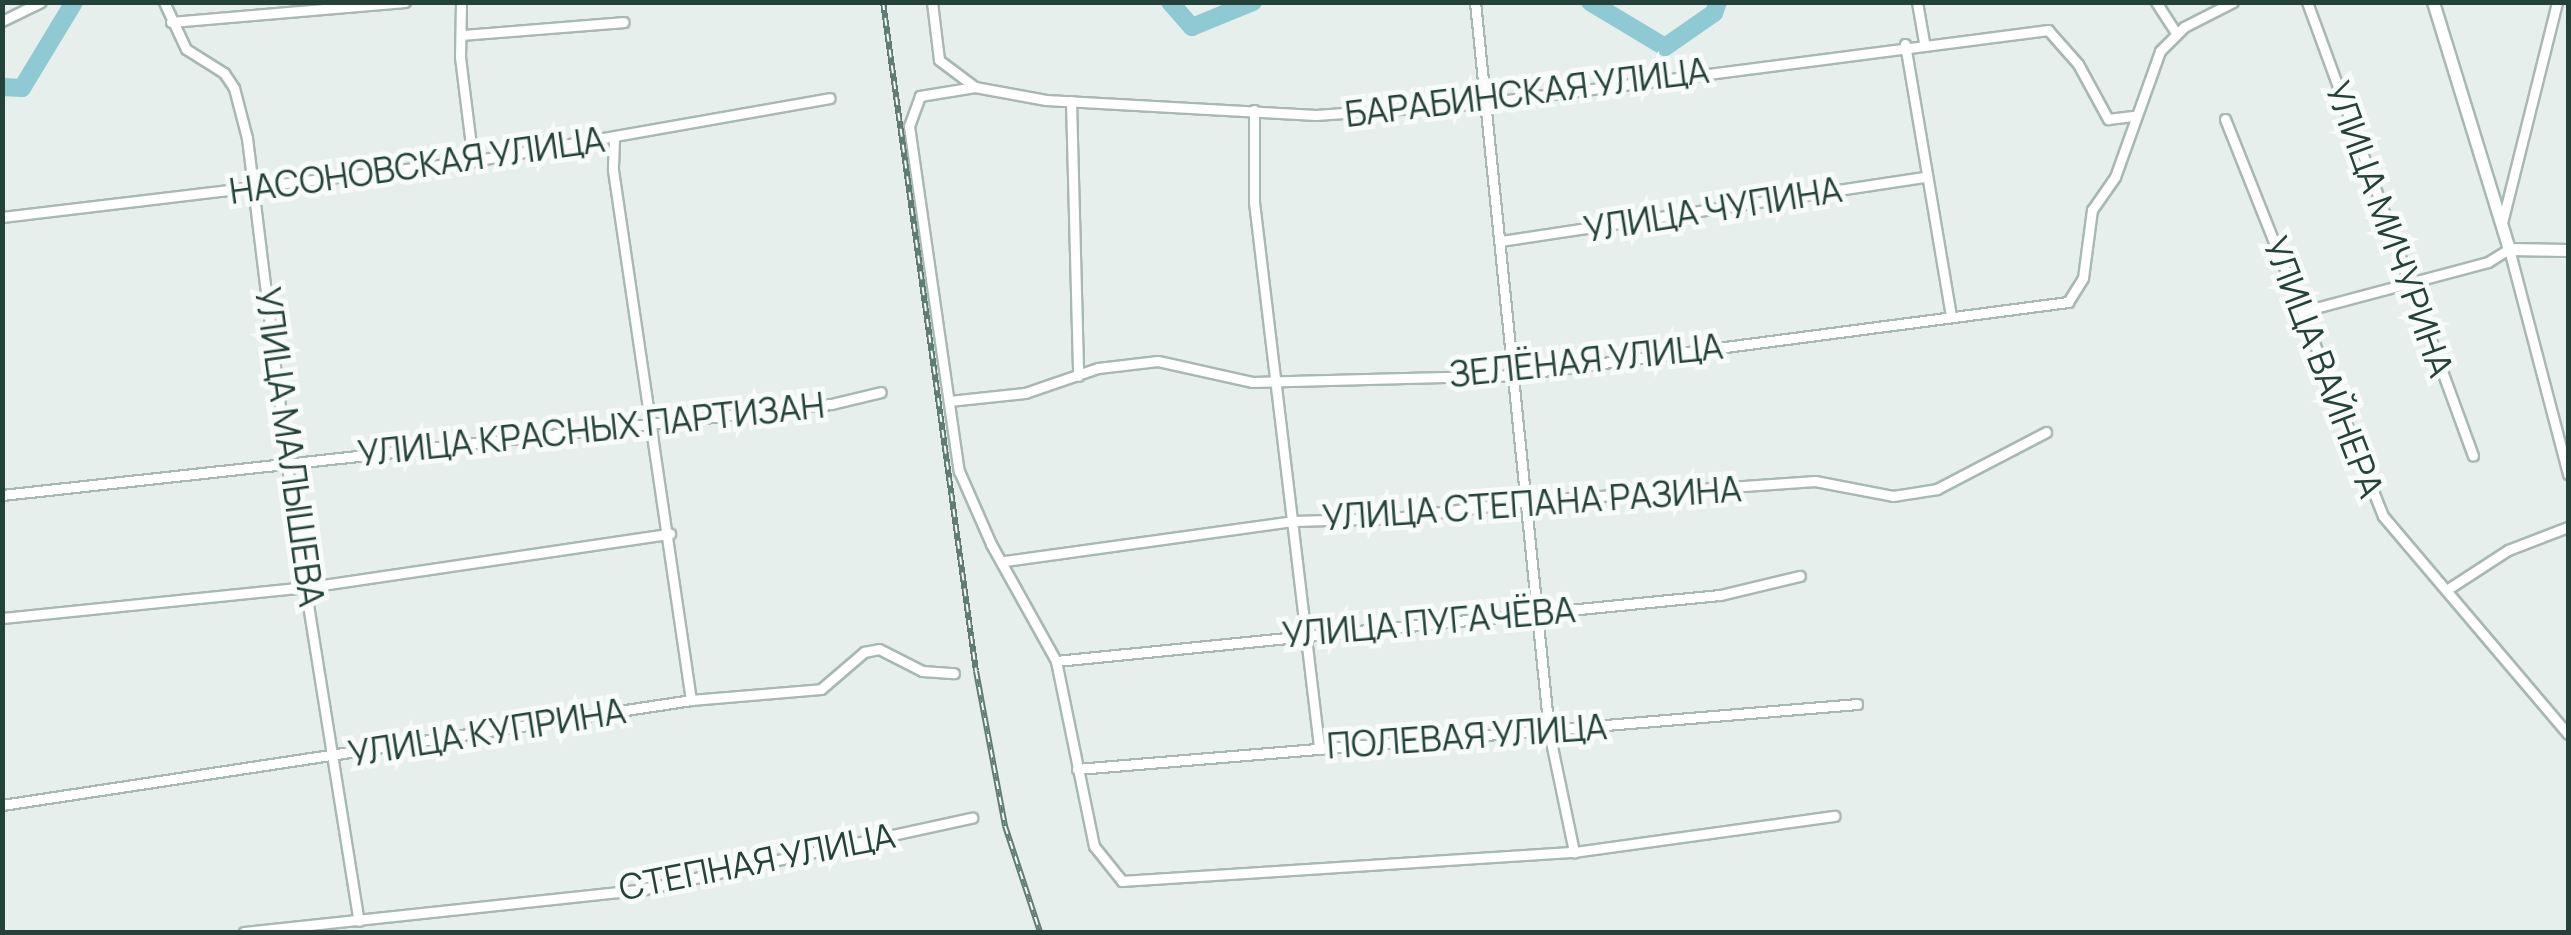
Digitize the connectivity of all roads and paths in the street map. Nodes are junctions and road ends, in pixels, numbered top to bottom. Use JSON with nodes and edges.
{"nodes":[{"id":1,"x":40,"y":2,"type":"edge"},
{"id":2,"x":164,"y":2,"type":"edge"},
{"id":3,"x":405,"y":2,"type":"edge"},
{"id":4,"x":461,"y":2,"type":"edge"},
{"id":5,"x":932,"y":2,"type":"edge"},
{"id":6,"x":1475,"y":2,"type":"edge"},
{"id":7,"x":1917,"y":2,"type":"edge"},
{"id":8,"x":2156,"y":2,"type":"edge"},
{"id":9,"x":2234,"y":2,"type":"edge"},
{"id":10,"x":2307,"y":2,"type":"edge"},
{"id":11,"x":2432,"y":2,"type":"edge"},
{"id":12,"x":2557,"y":2,"type":"edge"},
{"id":13,"x":2,"y":20,"type":"edge"},
{"id":14,"x":171,"y":22,"type":"junction"},
{"id":15,"x":623,"y":22,"type":"dead end"},
{"id":16,"x":2177,"y":34,"type":"junction"},
{"id":17,"x":462,"y":35,"type":"junction"},
{"id":18,"x":1924,"y":42,"type":"junction"},
{"id":19,"x":1905,"y":44,"type":"junction"},
{"id":20,"x":974,"y":87,"type":"junction"},
{"id":21,"x":828,"y":98,"type":"dead end"},
{"id":22,"x":1071,"y":101,"type":"junction"},
{"id":23,"x":1484,"y":103,"type":"junction"},
{"id":24,"x":1254,"y":110,"type":"junction"},
{"id":25,"x":2133,"y":116,"type":"junction"},
{"id":26,"x":2226,"y":119,"type":"dead end"},
{"id":27,"x":614,"y":138,"type":"junction"},
{"id":28,"x":473,"y":161,"type":"junction"},
{"id":29,"x":1926,"y":177,"type":"junction"},
{"id":30,"x":256,"y":187,"type":"junction"},
{"id":31,"x":2,"y":217,"type":"edge"},
{"id":32,"x":2502,"y":226,"type":"junction"},
{"id":33,"x":1501,"y":242,"type":"junction"},
{"id":34,"x":2509,"y":249,"type":"junction"},
{"id":35,"x":2568,"y":250,"type":"edge"},
{"id":36,"x":2410,"y":283,"type":"junction"},
{"id":37,"x":2304,"y":311,"type":"junction"},
{"id":38,"x":1950,"y":315,"type":"junction"},
{"id":39,"x":1512,"y":375,"type":"junction"},
{"id":40,"x":1078,"y":376,"type":"junction"},
{"id":41,"x":1280,"y":381,"type":"junction"},
{"id":42,"x":882,"y":392,"type":"dead end"},
{"id":43,"x":949,"y":401,"type":"junction"},
{"id":44,"x":652,"y":419,"type":"junction"},
{"id":45,"x":2046,"y":432,"type":"dead end"},
{"id":46,"x":2474,"y":456,"type":"dead end"},
{"id":47,"x":288,"y":463,"type":"junction"},
{"id":48,"x":2568,"y":474,"type":"edge"},
{"id":49,"x":2,"y":495,"type":"edge"},
{"id":50,"x":1528,"y":501,"type":"junction"},
{"id":51,"x":1294,"y":520,"type":"junction"},
{"id":52,"x":2568,"y":527,"type":"edge"},
{"id":53,"x":670,"y":534,"type":"junction"},
{"id":54,"x":1005,"y":560,"type":"junction"},
{"id":55,"x":1800,"y":576,"type":"dead end"},
{"id":56,"x":309,"y":587,"type":"junction"},
{"id":57,"x":2448,"y":589,"type":"junction"},
{"id":58,"x":1538,"y":612,"type":"junction"},
{"id":59,"x":2,"y":618,"type":"edge"},
{"id":60,"x":1304,"y":632,"type":"junction"},
{"id":61,"x":1056,"y":661,"type":"junction"},
{"id":62,"x":954,"y":673,"type":"dead end"},
{"id":63,"x":691,"y":700,"type":"junction"},
{"id":64,"x":1857,"y":704,"type":"dead end"},
{"id":65,"x":1549,"y":732,"type":"junction"},
{"id":66,"x":2568,"y":734,"type":"edge"},
{"id":67,"x":1319,"y":746,"type":"junction"},
{"id":68,"x":333,"y":757,"type":"junction"},
{"id":69,"x":1077,"y":770,"type":"junction"},
{"id":70,"x":2,"y":805,"type":"edge"},
{"id":71,"x":1835,"y":816,"type":"dead end"},
{"id":72,"x":972,"y":818,"type":"dead end"},
{"id":73,"x":1574,"y":852,"type":"junction"},
{"id":74,"x":359,"y":921,"type":"junction"},
{"id":75,"x":244,"y":932,"type":"edge"}],
"edges":[{"from":1,"to":13,"type":"street"},
{"from":2,"to":14,"type":"street","name":"УЛИЦА МАЛЫШЕВА"},
{"from":3,"to":14,"type":"street"},
{"from":4,"to":17,"type":"street"},
{"from":5,"to":20,"type":"street"},
{"from":6,"to":23,"type":"street"},
{"from":7,"to":18,"type":"street"},
{"from":8,"to":16,"type":"street"},
{"from":9,"to":16,"type":"street"},
{"from":10,"to":36,"type":"street","name":"УЛИЦА МИЧУРИНА"},
{"from":11,"to":32,"type":"street"},
{"from":12,"to":32,"type":"street"},
{"from":14,"to":30,"type":"street","name":"УЛИЦА МАЛЫШЕВА"},
{"from":15,"to":17,"type":"street"},
{"from":16,"to":25,"type":"street"},
{"from":17,"to":28,"type":"street"},
{"from":18,"to":19,"type":"street","name":"БАРАБИНСКАЯ УЛИЦА"},
{"from":18,"to":25,"type":"street","name":"БАРАБИНСКАЯ УЛИЦА"},
{"from":19,"to":23,"type":"street","name":"БАРАБИНСКАЯ УЛИЦА"},
{"from":19,"to":29,"type":"street"},
{"from":20,"to":22,"type":"street","name":"БАРАБИНСКАЯ УЛИЦА"},
{"from":20,"to":43,"type":"street","name":"БАРАБИНСКАЯ УЛИЦА"},
{"from":21,"to":27,"type":"street","name":"НАСОНОВСКАЯ УЛИЦА"},
{"from":22,"to":24,"type":"street","name":"БАРАБИНСКАЯ УЛИЦА"},
{"from":22,"to":40,"type":"street"},
{"from":23,"to":24,"type":"street","name":"БАРАБИНСКАЯ УЛИЦА"},
{"from":23,"to":33,"type":"street"},
{"from":24,"to":41,"type":"street"},
{"from":25,"to":38,"type":"street","name":"ЗЕЛЁНАЯ УЛИЦА"},
{"from":26,"to":37,"type":"street","name":"УЛИЦА ВАЙНЕРА"},
{"from":27,"to":28,"type":"street","name":"НАСОНОВСКАЯ УЛИЦА"},
{"from":27,"to":44,"type":"street"},
{"from":28,"to":30,"type":"street","name":"НАСОНОВСКАЯ УЛИЦА"},
{"from":29,"to":33,"type":"street","name":"УЛИЦА ЧУПИНА"},
{"from":29,"to":38,"type":"street"},
{"from":30,"to":31,"type":"street","name":"НАСОНОВСКАЯ УЛИЦА"},
{"from":30,"to":47,"type":"street","name":"УЛИЦА МАЛЫШЕВА"},
{"from":32,"to":34,"type":"street"},
{"from":33,"to":39,"type":"street"},
{"from":34,"to":35,"type":"street"},
{"from":34,"to":36,"type":"street"},
{"from":34,"to":48,"type":"street"},
{"from":36,"to":37,"type":"street"},
{"from":36,"to":46,"type":"street","name":"УЛИЦА МИЧУРИНА"},
{"from":37,"to":57,"type":"street","name":"УЛИЦА ВАЙНЕРА"},
{"from":38,"to":39,"type":"street","name":"ЗЕЛЁНАЯ УЛИЦА"},
{"from":39,"to":41,"type":"street","name":"ЗЕЛЁНАЯ УЛИЦА"},
{"from":39,"to":50,"type":"street"},
{"from":40,"to":41,"type":"street","name":"ЗЕЛЁНАЯ УЛИЦА"},
{"from":40,"to":43,"type":"street","name":"ЗЕЛЁНАЯ УЛИЦА"},
{"from":41,"to":51,"type":"street"},
{"from":42,"to":44,"type":"street","name":"УЛИЦА КРАСНЫХ ПАРТИЗАН"},
{"from":43,"to":54,"type":"street"},
{"from":44,"to":47,"type":"street","name":"УЛИЦА КРАСНЫХ ПАРТИЗАН"},
{"from":44,"to":53,"type":"street"},
{"from":45,"to":50,"type":"street","name":"УЛИЦА СТЕПАНА РАЗИНА"},
{"from":47,"to":49,"type":"street","name":"УЛИЦА КРАСНЫХ ПАРТИЗАН"},
{"from":47,"to":56,"type":"street","name":"УЛИЦА МАЛЫШЕВА"},
{"from":50,"to":51,"type":"street","name":"УЛИЦА СТЕПАНА РАЗИНА"},
{"from":50,"to":58,"type":"street"},
{"from":51,"to":54,"type":"street","name":"УЛИЦА СТЕПАНА РАЗИНА"},
{"from":51,"to":60,"type":"street"},
{"from":52,"to":57,"type":"street"},
{"from":53,"to":56,"type":"street"},
{"from":53,"to":63,"type":"street"},
{"from":54,"to":61,"type":"street"},
{"from":55,"to":58,"type":"street","name":"УЛИЦА ПУГАЧЁВА"},
{"from":56,"to":59,"type":"street"},
{"from":56,"to":68,"type":"street","name":"УЛИЦА МАЛЫШЕВА"},
{"from":57,"to":66,"type":"street","name":"УЛИЦА ВАЙНЕРА"},
{"from":58,"to":60,"type":"street","name":"УЛИЦА ПУГАЧЁВА"},
{"from":58,"to":65,"type":"street"},
{"from":60,"to":61,"type":"street","name":"УЛИЦА ПУГАЧЁВА"},
{"from":60,"to":67,"type":"street"},
{"from":61,"to":69,"type":"street"},
{"from":62,"to":63,"type":"street","name":"УЛИЦА КУПРИНА"},
{"from":63,"to":68,"type":"street","name":"УЛИЦА КУПРИНА"},
{"from":64,"to":65,"type":"street","name":"ПОЛЕВАЯ УЛИЦА"},
{"from":65,"to":67,"type":"street","name":"ПОЛЕВАЯ УЛИЦА"},
{"from":65,"to":73,"type":"street"},
{"from":67,"to":69,"type":"street","name":"ПОЛЕВАЯ УЛИЦА"},
{"from":68,"to":70,"type":"street","name":"УЛИЦА КУПРИНА"},
{"from":68,"to":74,"type":"street","name":"УЛИЦА МАЛЫШЕВА"},
{"from":69,"to":73,"type":"street"},
{"from":71,"to":73,"type":"street"},
{"from":72,"to":74,"type":"street","name":"СТЕПНАЯ УЛИЦА"},
{"from":74,"to":75,"type":"street","name":"СТЕПНАЯ УЛИЦА"}]}
